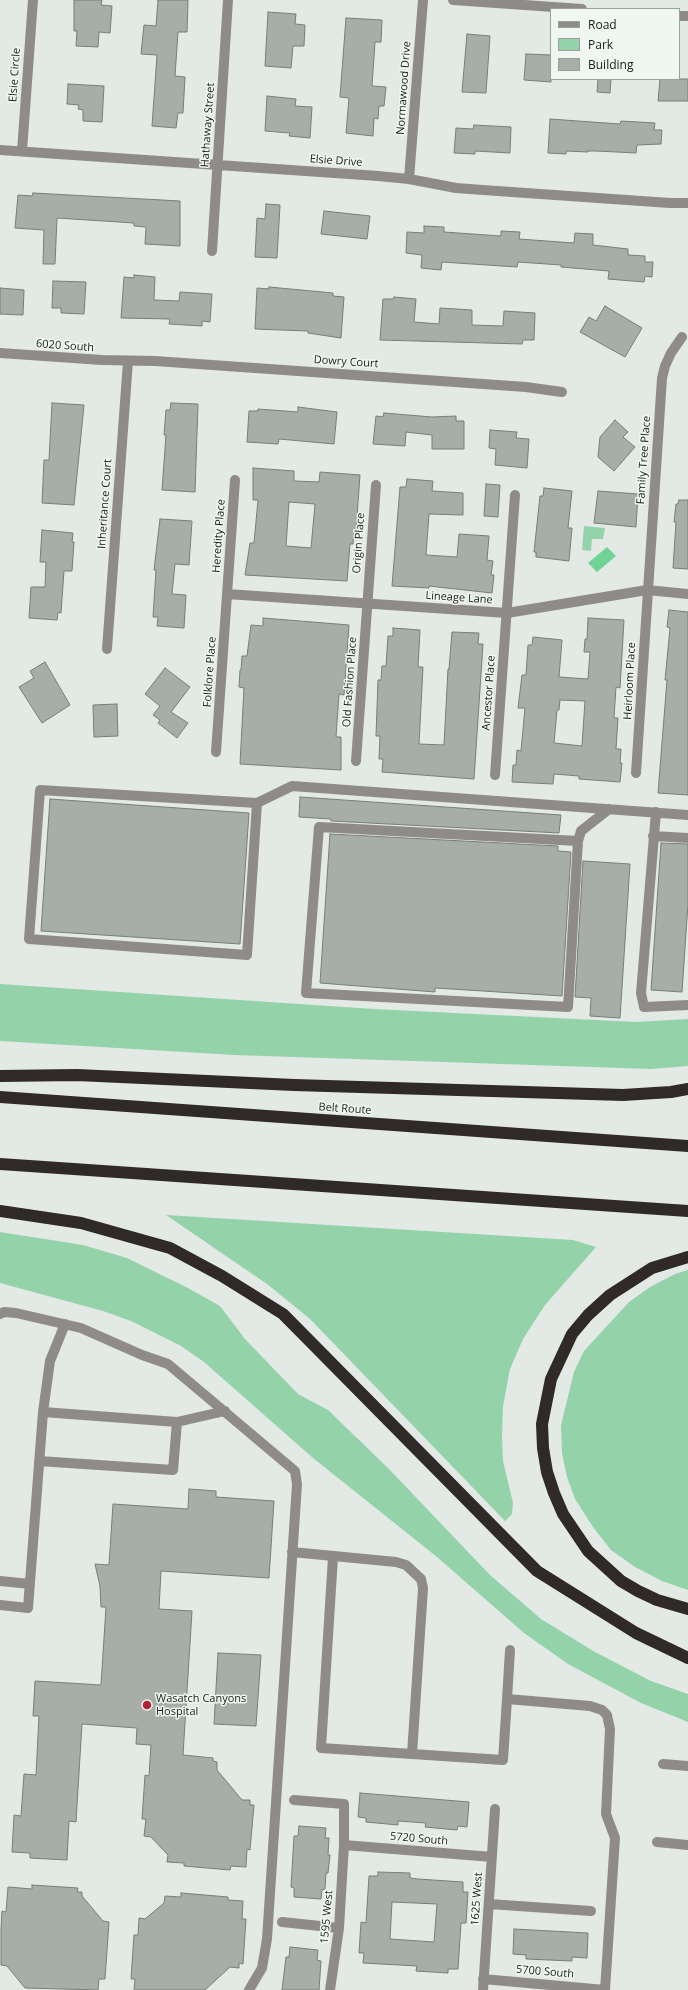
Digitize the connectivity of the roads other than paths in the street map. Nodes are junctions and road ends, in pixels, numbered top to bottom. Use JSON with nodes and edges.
{"nodes":[{"id":1,"x":32,"y":0,"type":"edge"},
{"id":2,"x":228,"y":0,"type":"edge"},
{"id":3,"x":423,"y":0,"type":"edge"},
{"id":4,"x":453,"y":0,"type":"edge"},
{"id":5,"x":568,"y":8,"type":"edge"},
{"id":6,"x":0,"y":150,"type":"edge"},
{"id":7,"x":22,"y":151,"type":"junction"},
{"id":8,"x":217,"y":165,"type":"junction"},
{"id":9,"x":409,"y":179,"type":"junction"},
{"id":10,"x":688,"y":203,"type":"edge"},
{"id":11,"x":212,"y":251,"type":"dead end"},
{"id":12,"x":682,"y":337,"type":"dead end"},
{"id":13,"x":0,"y":354,"type":"edge"},
{"id":14,"x":128,"y":361,"type":"junction"},
{"id":15,"x":562,"y":392,"type":"dead end"},
{"id":16,"x":235,"y":480,"type":"dead end"},
{"id":17,"x":376,"y":485,"type":"dead end"},
{"id":18,"x":515,"y":495,"type":"dead end"},
{"id":19,"x":647,"y":590,"type":"junction"},
{"id":20,"x":227,"y":594,"type":"junction"},
{"id":21,"x":688,"y":594,"type":"edge"},
{"id":22,"x":367,"y":604,"type":"junction"},
{"id":23,"x":507,"y":613,"type":"junction"},
{"id":24,"x":107,"y":649,"type":"dead end"},
{"id":25,"x":216,"y":752,"type":"dead end"},
{"id":26,"x":356,"y":761,"type":"dead end"},
{"id":27,"x":636,"y":774,"type":"dead end"},
{"id":28,"x":495,"y":775,"type":"dead end"},
{"id":29,"x":257,"y":803,"type":"junction"},
{"id":30,"x":609,"y":809,"type":"junction"},
{"id":31,"x":656,"y":812,"type":"junction"},
{"id":32,"x":688,"y":815,"type":"edge"},
{"id":33,"x":653,"y":836,"type":"junction"},
{"id":34,"x":688,"y":838,"type":"edge"},
{"id":35,"x":578,"y":841,"type":"junction"},
{"id":36,"x":688,"y":1005,"type":"edge"},
{"id":37,"x":0,"y":1076,"type":"edge"},
{"id":38,"x":688,"y":1089,"type":"edge"},
{"id":39,"x":0,"y":1097,"type":"edge"},
{"id":40,"x":688,"y":1146,"type":"edge"},
{"id":41,"x":0,"y":1164,"type":"edge"},
{"id":42,"x":0,"y":1211,"type":"edge"},
{"id":43,"x":688,"y":1212,"type":"edge"},
{"id":44,"x":688,"y":1257,"type":"edge"},
{"id":45,"x":0,"y":1314,"type":"edge"},
{"id":46,"x":65,"y":1324,"type":"junction"},
{"id":47,"x":225,"y":1411,"type":"junction"},
{"id":48,"x":42,"y":1412,"type":"junction"},
{"id":49,"x":177,"y":1422,"type":"junction"},
{"id":50,"x":39,"y":1461,"type":"junction"},
{"id":51,"x":292,"y":1552,"type":"junction"},
{"id":52,"x":333,"y":1557,"type":"junction"},
{"id":53,"x":0,"y":1581,"type":"edge"},
{"id":54,"x":30,"y":1584,"type":"junction"},
{"id":55,"x":0,"y":1605,"type":"edge"},
{"id":56,"x":688,"y":1609,"type":"edge"},
{"id":57,"x":510,"y":1650,"type":"dead end"},
{"id":58,"x":688,"y":1658,"type":"edge"},
{"id":59,"x":507,"y":1699,"type":"junction"},
{"id":60,"x":412,"y":1754,"type":"junction"},
{"id":61,"x":663,"y":1764,"type":"dead end"},
{"id":62,"x":688,"y":1766,"type":"edge"},
{"id":63,"x":294,"y":1800,"type":"dead end"},
{"id":64,"x":495,"y":1809,"type":"dead end"},
{"id":65,"x":657,"y":1842,"type":"dead end"},
{"id":66,"x":344,"y":1845,"type":"junction"},
{"id":67,"x":688,"y":1845,"type":"edge"},
{"id":68,"x":492,"y":1857,"type":"junction"},
{"id":69,"x":489,"y":1904,"type":"junction"},
{"id":70,"x":591,"y":1910,"type":"dead end"},
{"id":71,"x":282,"y":1922,"type":"dead end"},
{"id":72,"x":339,"y":1928,"type":"junction"},
{"id":73,"x":483,"y":1979,"type":"junction"},
{"id":74,"x":249,"y":1990,"type":"edge"},
{"id":75,"x":330,"y":1990,"type":"edge"},
{"id":76,"x":338,"y":1990,"type":"edge"},
{"id":77,"x":483,"y":1990,"type":"edge"},
{"id":78,"x":605,"y":1990,"type":"edge"}],
"edges":[{"from":1,"to":7,"type":"street","name":"Elsie Circle"},
{"from":2,"to":8,"type":"street","name":"Hathaway Street"},
{"from":3,"to":9,"type":"street","name":"Normawood Drive"},
{"from":4,"to":5,"type":"street"},
{"from":6,"to":7,"type":"street","name":"Elsie Drive"},
{"from":7,"to":8,"type":"street","name":"Elsie Drive"},
{"from":8,"to":9,"type":"street","name":"Elsie Drive"},
{"from":8,"to":11,"type":"street","name":"Hathaway Street"},
{"from":9,"to":10,"type":"street","name":"Elsie Drive"},
{"from":12,"to":19,"type":"street","name":"Family Tree Place"},
{"from":13,"to":14,"type":"street","name":"6020 South"},
{"from":14,"to":15,"type":"street","name":"Dowry Court"},
{"from":14,"to":24,"type":"street","name":"Inheritance Court"},
{"from":16,"to":20,"type":"street","name":"Heredity Place"},
{"from":17,"to":22,"type":"street","name":"Origin Place"},
{"from":18,"to":23,"type":"street","name":"Ancestor Place"},
{"from":19,"to":21,"type":"street","name":"Lineage Lane"},
{"from":19,"to":23,"type":"street","name":"Lineage Lane"},
{"from":19,"to":27,"type":"street","name":"Heirloom Place"},
{"from":20,"to":22,"type":"street","name":"Lineage Lane"},
{"from":20,"to":25,"type":"street","name":"Folklore Place"},
{"from":22,"to":23,"type":"street","name":"Lineage Lane"},
{"from":22,"to":26,"type":"street","name":"Old Fashion Place"},
{"from":23,"to":28,"type":"street","name":"Ancestor Place"},
{"from":29,"to":29,"type":"street"},
{"from":29,"to":30,"type":"street"},
{"from":30,"to":31,"type":"street"},
{"from":30,"to":35,"type":"street"},
{"from":31,"to":32,"type":"street"},
{"from":31,"to":33,"type":"street"},
{"from":33,"to":34,"type":"street"},
{"from":33,"to":36,"type":"street"},
{"from":35,"to":35,"type":"street"},
{"from":37,"to":38,"type":"highway"},
{"from":39,"to":40,"type":"highway","name":"Belt Route"},
{"from":41,"to":43,"type":"highway"},
{"from":42,"to":58,"type":"highway"},
{"from":44,"to":56,"type":"highway"},
{"from":45,"to":46,"type":"street"},
{"from":46,"to":47,"type":"street"},
{"from":46,"to":48,"type":"street"},
{"from":47,"to":49,"type":"street"},
{"from":47,"to":51,"type":"street"},
{"from":48,"to":49,"type":"street"},
{"from":48,"to":50,"type":"street"},
{"from":49,"to":50,"type":"street"},
{"from":50,"to":54,"type":"street"},
{"from":51,"to":52,"type":"street"},
{"from":51,"to":74,"type":"street"},
{"from":52,"to":60,"type":"street"},
{"from":52,"to":60,"type":"street"},
{"from":53,"to":54,"type":"street"},
{"from":54,"to":55,"type":"street"},
{"from":57,"to":59,"type":"street"},
{"from":59,"to":60,"type":"street"},
{"from":59,"to":78,"type":"street"},
{"from":61,"to":62,"type":"street"},
{"from":63,"to":66,"type":"street","name":"1595 West"},
{"from":64,"to":68,"type":"street","name":"1625 West"},
{"from":65,"to":67,"type":"street"},
{"from":66,"to":68,"type":"street","name":"5720 South"},
{"from":66,"to":72,"type":"street","name":"1595 West"},
{"from":68,"to":69,"type":"street","name":"1625 West"},
{"from":69,"to":70,"type":"street"},
{"from":69,"to":73,"type":"street","name":"1625 West"},
{"from":71,"to":72,"type":"street"},
{"from":72,"to":75,"type":"street","name":"1595 West"},
{"from":73,"to":77,"type":"street","name":"1625 West"},
{"from":73,"to":78,"type":"street","name":"5700 South"},
{"from":75,"to":76,"type":"street"}]}
